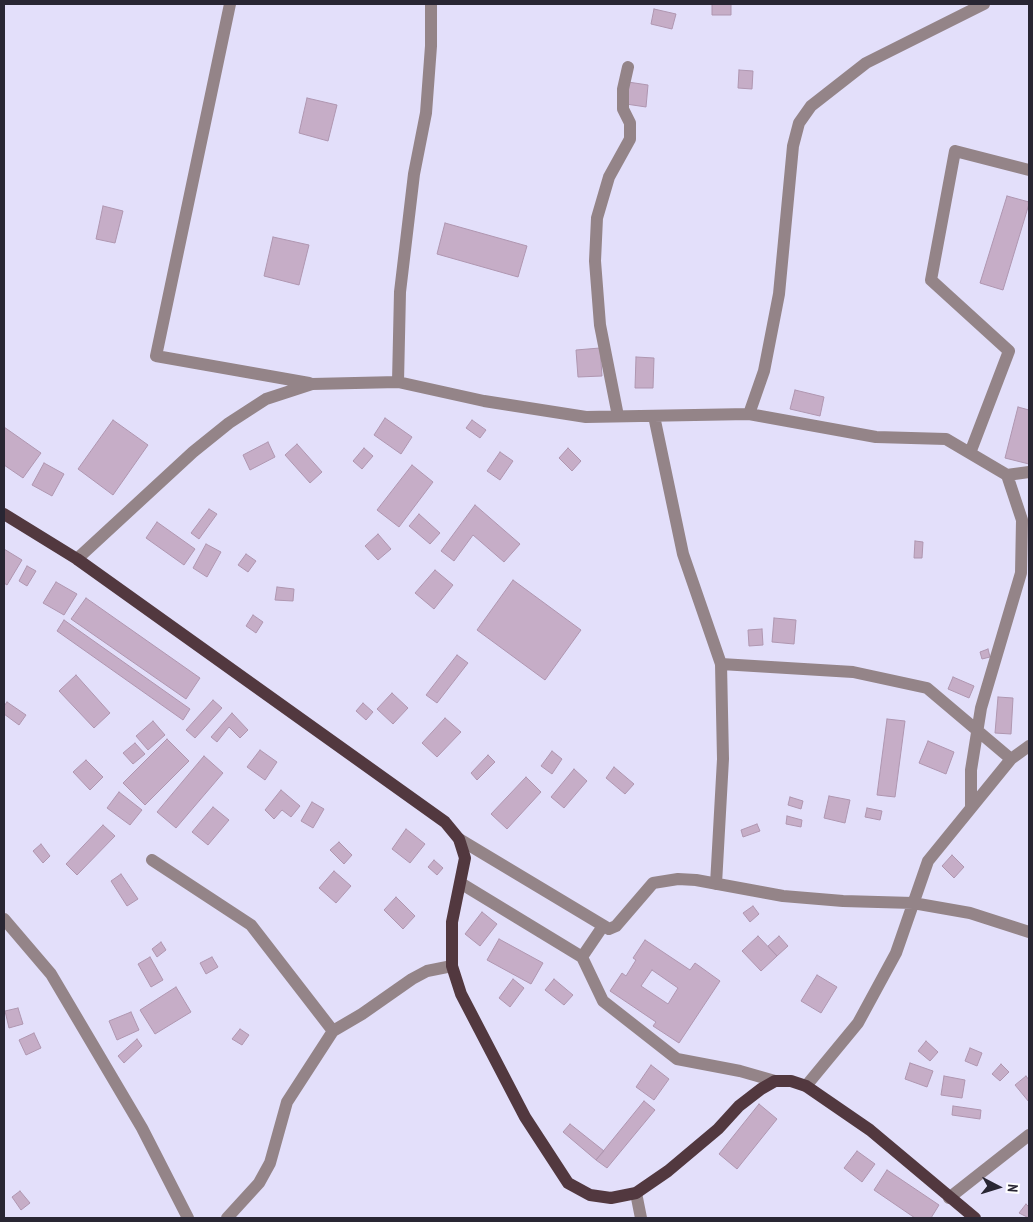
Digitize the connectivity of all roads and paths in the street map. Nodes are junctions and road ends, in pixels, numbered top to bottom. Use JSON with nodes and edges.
{"nodes":[{"id":1,"x":230,"y":4,"type":"edge"},
{"id":2,"x":431,"y":4,"type":"edge"},
{"id":3,"x":984,"y":4,"type":"edge"},
{"id":4,"x":628,"y":67,"type":"dead end"},
{"id":5,"x":1029,"y":170,"type":"edge"},
{"id":6,"x":398,"y":382,"type":"junction"},
{"id":7,"x":312,"y":384,"type":"junction"},
{"id":8,"x":749,"y":414,"type":"junction"},
{"id":9,"x":618,"y":416,"type":"junction"},
{"id":10,"x":654,"y":416,"type":"junction"},
{"id":11,"x":970,"y":453,"type":"junction"},
{"id":12,"x":1029,"y":472,"type":"edge"},
{"id":13,"x":1007,"y":475,"type":"junction"},
{"id":14,"x":4,"y":514,"type":"edge"},
{"id":15,"x":78,"y":559,"type":"junction"},
{"id":16,"x":721,"y":664,"type":"junction"},
{"id":17,"x":978,"y":729,"type":"junction"},
{"id":18,"x":1029,"y":746,"type":"edge"},
{"id":19,"x":1011,"y":759,"type":"junction"},
{"id":20,"x":971,"y":808,"type":"junction"},
{"id":21,"x":459,"y":839,"type":"junction"},
{"id":22,"x":152,"y":860,"type":"dead end"},
{"id":23,"x":462,"y":884,"type":"junction"},
{"id":24,"x":716,"y":884,"type":"junction"},
{"id":25,"x":913,"y":903,"type":"junction"},
{"id":26,"x":4,"y":920,"type":"edge"},
{"id":27,"x":602,"y":926,"type":"junction"},
{"id":28,"x":1029,"y":932,"type":"edge"},
{"id":29,"x":582,"y":957,"type":"junction"},
{"id":30,"x":452,"y":966,"type":"junction"},
{"id":31,"x":333,"y":1031,"type":"junction"},
{"id":32,"x":775,"y":1081,"type":"junction"},
{"id":33,"x":806,"y":1086,"type":"junction"},
{"id":34,"x":1029,"y":1135,"type":"edge"},
{"id":35,"x":636,"y":1193,"type":"junction"},
{"id":36,"x":949,"y":1198,"type":"junction"},
{"id":37,"x":188,"y":1218,"type":"edge"},
{"id":38,"x":227,"y":1218,"type":"edge"},
{"id":39,"x":641,"y":1218,"type":"edge"},
{"id":40,"x":975,"y":1218,"type":"edge"}],
"edges":[{"from":1,"to":7,"type":"street"},
{"from":2,"to":6,"type":"street"},
{"from":3,"to":8,"type":"street"},
{"from":4,"to":9,"type":"street"},
{"from":5,"to":11,"type":"street"},
{"from":6,"to":7,"type":"street"},
{"from":6,"to":9,"type":"street"},
{"from":7,"to":15,"type":"street"},
{"from":8,"to":10,"type":"street"},
{"from":8,"to":11,"type":"street"},
{"from":9,"to":10,"type":"street"},
{"from":10,"to":16,"type":"street"},
{"from":11,"to":13,"type":"street"},
{"from":12,"to":13,"type":"street"},
{"from":13,"to":17,"type":"street"},
{"from":14,"to":15,"type":"main road"},
{"from":15,"to":21,"type":"main road"},
{"from":16,"to":17,"type":"street"},
{"from":16,"to":24,"type":"street"},
{"from":17,"to":19,"type":"street"},
{"from":17,"to":20,"type":"street"},
{"from":18,"to":19,"type":"street"},
{"from":19,"to":20,"type":"street"},
{"from":20,"to":25,"type":"street"},
{"from":21,"to":23,"type":"main road"},
{"from":21,"to":27,"type":"street"},
{"from":22,"to":31,"type":"street"},
{"from":23,"to":29,"type":"street"},
{"from":23,"to":30,"type":"main road"},
{"from":24,"to":25,"type":"street"},
{"from":24,"to":27,"type":"street"},
{"from":25,"to":28,"type":"street"},
{"from":25,"to":33,"type":"street"},
{"from":26,"to":37,"type":"street"},
{"from":27,"to":29,"type":"street"},
{"from":29,"to":32,"type":"street"},
{"from":30,"to":31,"type":"street"},
{"from":30,"to":35,"type":"main road"},
{"from":31,"to":38,"type":"street"},
{"from":32,"to":33,"type":"main road"},
{"from":32,"to":35,"type":"main road"},
{"from":33,"to":36,"type":"main road"},
{"from":34,"to":36,"type":"street"},
{"from":35,"to":39,"type":"street"},
{"from":36,"to":40,"type":"main road"}]}
